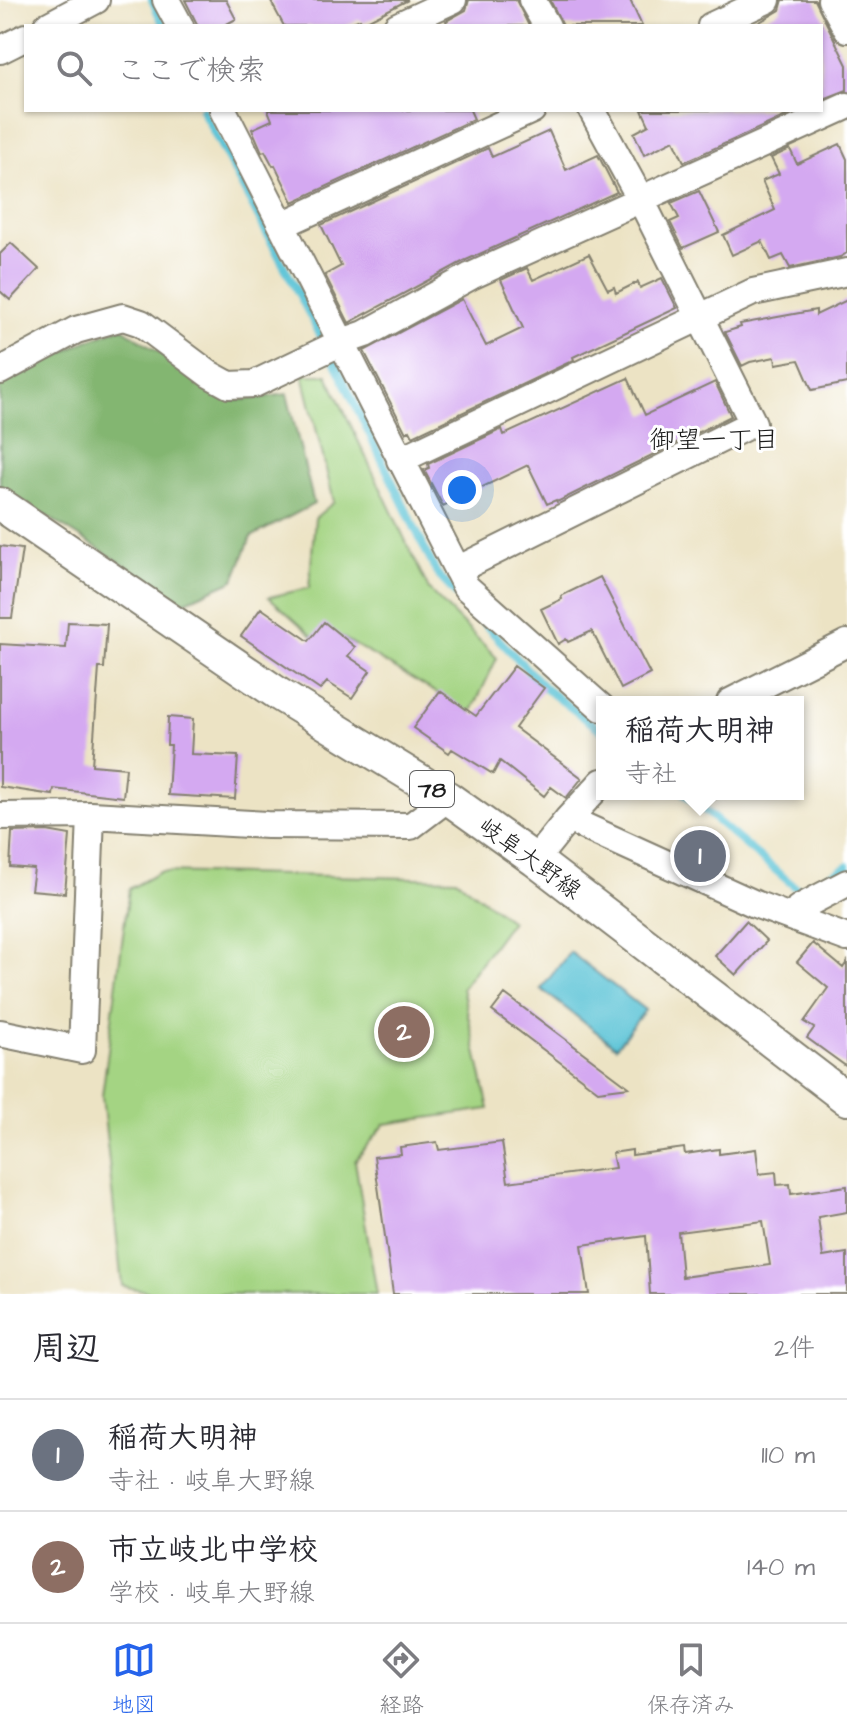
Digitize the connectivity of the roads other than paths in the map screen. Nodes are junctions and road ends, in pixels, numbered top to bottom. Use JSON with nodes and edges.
{"nodes":[{"id":1,"x":96,"y":0,"type":"edge"},
{"id":2,"x":166,"y":0,"type":"edge"},
{"id":3,"x":453,"y":0,"type":"edge"},
{"id":4,"x":532,"y":0,"type":"edge"},
{"id":5,"x":767,"y":0,"type":"edge"},
{"id":6,"x":831,"y":0,"type":"edge"},
{"id":7,"x":51,"y":24,"type":"edge"},
{"id":8,"x":179,"y":24,"type":"edge"},
{"id":9,"x":401,"y":24,"type":"edge"},
{"id":10,"x":546,"y":24,"type":"edge"},
{"id":11,"x":715,"y":24,"type":"edge"},
{"id":12,"x":847,"y":29,"type":"edge"},
{"id":13,"x":24,"y":38,"type":"edge"},
{"id":14,"x":0,"y":50,"type":"edge"},
{"id":15,"x":847,"y":106,"type":"edge"},
{"id":16,"x":224,"y":112,"type":"edge"},
{"id":17,"x":528,"y":112,"type":"edge"},
{"id":18,"x":593,"y":112,"type":"edge"},
{"id":19,"x":640,"y":198,"type":"junction"},
{"id":20,"x":282,"y":225,"type":"junction"},
{"id":21,"x":847,"y":272,"type":"edge"},
{"id":22,"x":700,"y":317,"type":"junction"},
{"id":23,"x":342,"y":342,"type":"junction"},
{"id":24,"x":0,"y":371,"type":"edge"},
{"id":25,"x":400,"y":460,"type":"junction"},
{"id":26,"x":0,"y":504,"type":"edge"},
{"id":27,"x":457,"y":570,"type":"junction"},
{"id":28,"x":847,"y":643,"type":"edge"},
{"id":29,"x":742,"y":696,"type":"edge"},
{"id":30,"x":596,"y":703,"type":"edge"},
{"id":31,"x":596,"y":789,"type":"edge"},
{"id":32,"x":448,"y":798,"type":"junction"},
{"id":33,"x":91,"y":815,"type":"junction"},
{"id":34,"x":0,"y":816,"type":"edge"},
{"id":35,"x":568,"y":819,"type":"junction"},
{"id":36,"x":535,"y":860,"type":"junction"},
{"id":37,"x":847,"y":883,"type":"edge"},
{"id":38,"x":794,"y":918,"type":"junction"},
{"id":39,"x":847,"y":938,"type":"edge"},
{"id":40,"x":0,"y":1033,"type":"edge"},
{"id":41,"x":847,"y":1099,"type":"edge"}],
"edges":[{"from":1,"to":7,"type":"street"},
{"from":2,"to":8,"type":"street"},
{"from":3,"to":9,"type":"street"},
{"from":4,"to":10,"type":"street"},
{"from":5,"to":11,"type":"street"},
{"from":6,"to":12,"type":"street"},
{"from":13,"to":14,"type":"street"},
{"from":15,"to":19,"type":"street"},
{"from":16,"to":20,"type":"street"},
{"from":17,"to":20,"type":"street"},
{"from":18,"to":19,"type":"street"},
{"from":19,"to":22,"type":"street"},
{"from":19,"to":23,"type":"street"},
{"from":20,"to":23,"type":"street"},
{"from":21,"to":22,"type":"street"},
{"from":22,"to":25,"type":"street"},
{"from":22,"to":27,"type":"street"},
{"from":23,"to":24,"type":"street"},
{"from":23,"to":25,"type":"street"},
{"from":25,"to":27,"type":"street"},
{"from":26,"to":32,"type":"main road","name":"岐阜大野線","number":"78"},
{"from":27,"to":30,"type":"street"},
{"from":28,"to":29,"type":"street"},
{"from":31,"to":35,"type":"street"},
{"from":32,"to":33,"type":"street"},
{"from":32,"to":36,"type":"main road","name":"岐阜大野線","number":"78"},
{"from":33,"to":34,"type":"street"},
{"from":33,"to":40,"type":"street"},
{"from":35,"to":36,"type":"street"},
{"from":35,"to":38,"type":"street"},
{"from":36,"to":41,"type":"main road","name":"岐阜大野線","number":"78"},
{"from":37,"to":38,"type":"street"},
{"from":38,"to":39,"type":"street"}]}
